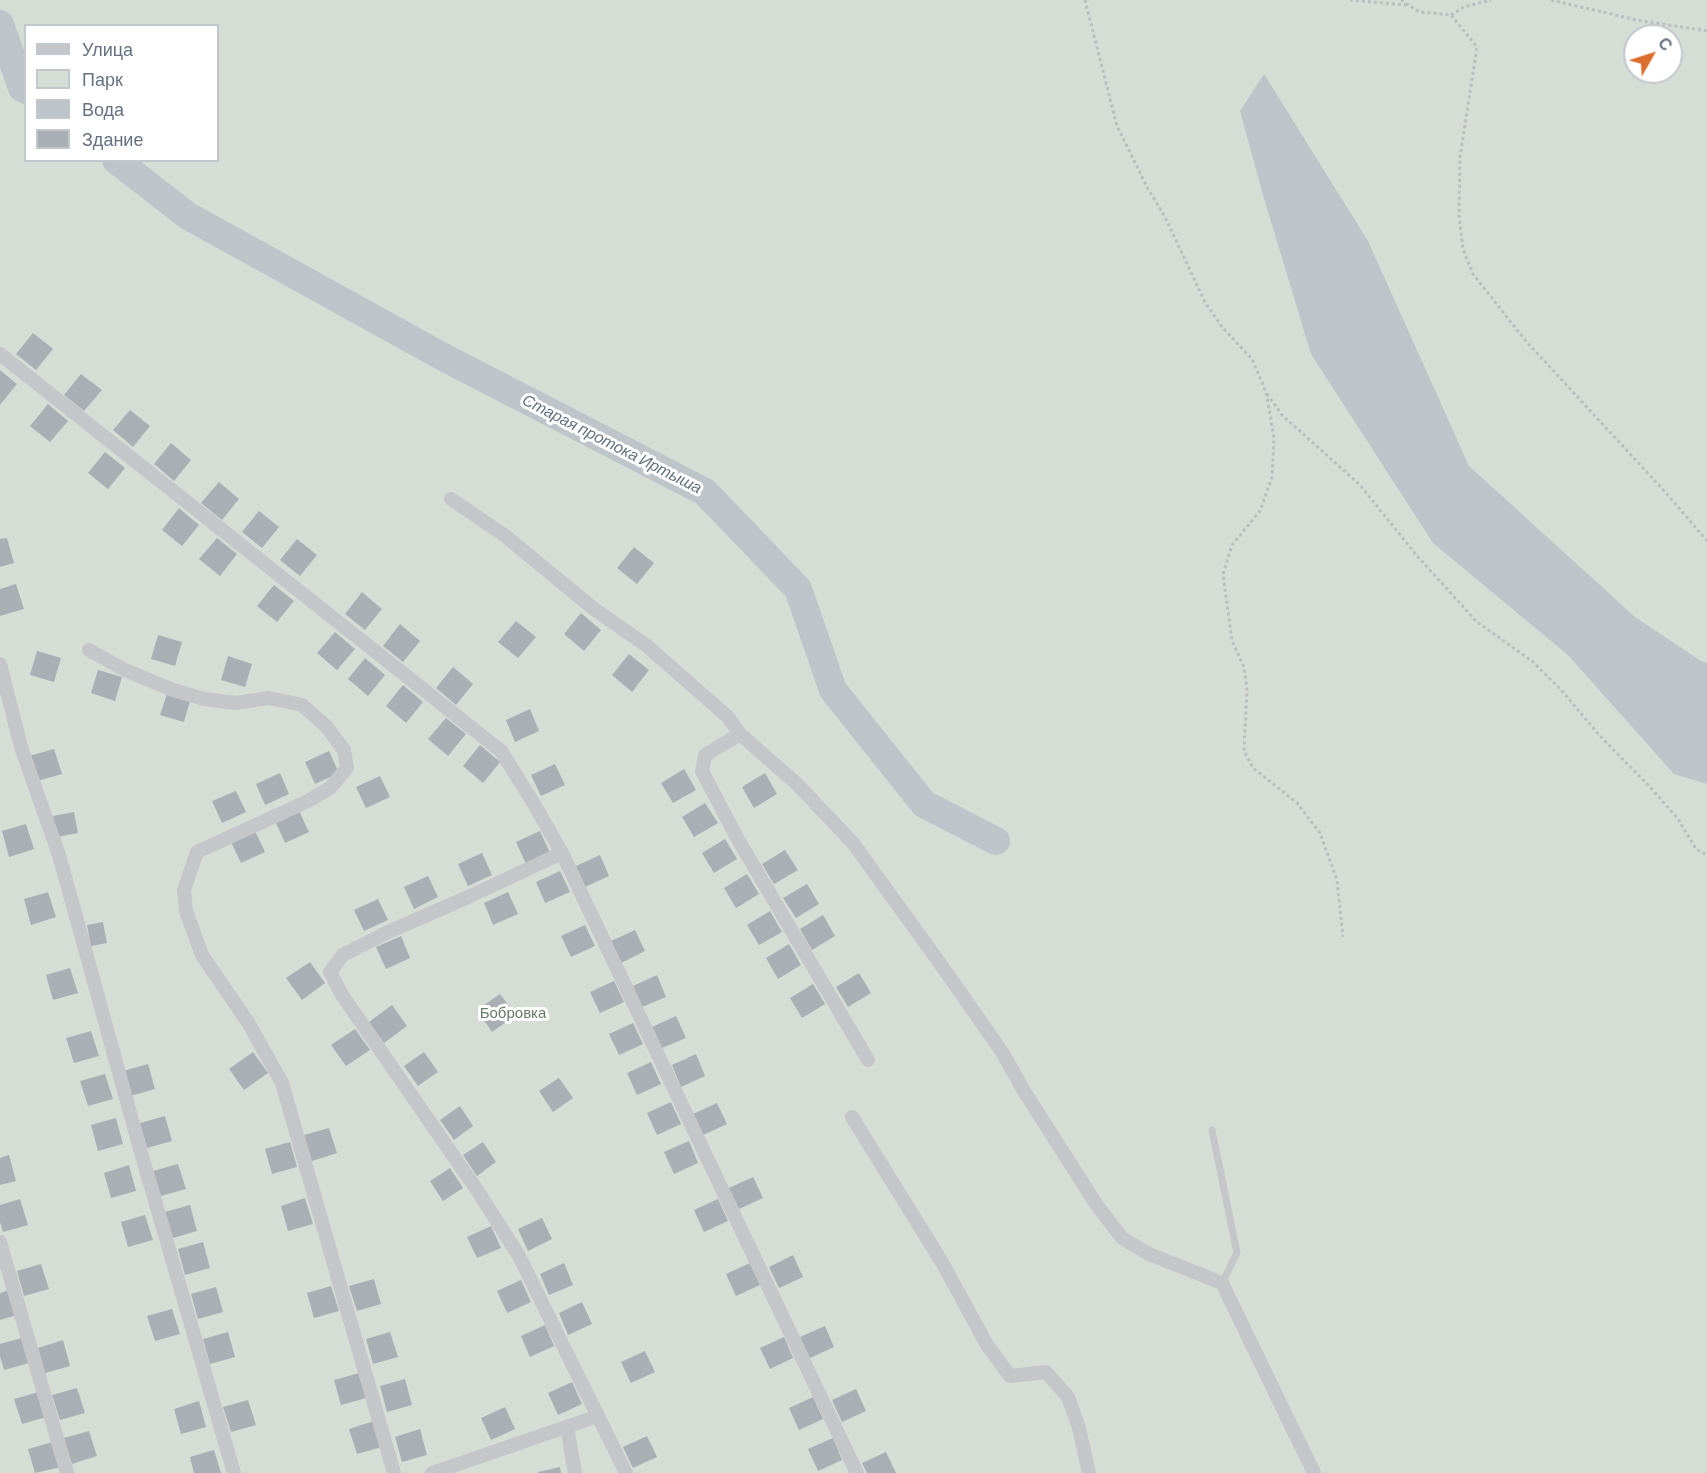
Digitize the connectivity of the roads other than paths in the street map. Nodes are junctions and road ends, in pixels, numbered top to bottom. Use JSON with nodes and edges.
{"nodes":[{"id":1,"x":0,"y":354,"type":"edge"},
{"id":2,"x":451,"y":499,"type":"dead end"},
{"id":3,"x":89,"y":650,"type":"dead end"},
{"id":4,"x":0,"y":664,"type":"edge"},
{"id":5,"x":740,"y":734,"type":"junction"},
{"id":6,"x":562,"y":854,"type":"junction"},
{"id":7,"x":868,"y":1060,"type":"dead end"},
{"id":8,"x":852,"y":1117,"type":"dead end"},
{"id":9,"x":1212,"y":1130,"type":"dead end"},
{"id":10,"x":0,"y":1242,"type":"edge"},
{"id":11,"x":1222,"y":1283,"type":"junction"},
{"id":12,"x":598,"y":1416,"type":"junction"},
{"id":13,"x":567,"y":1427,"type":"junction"},
{"id":14,"x":67,"y":1473,"type":"edge"},
{"id":15,"x":234,"y":1473,"type":"edge"},
{"id":16,"x":394,"y":1473,"type":"edge"},
{"id":17,"x":432,"y":1473,"type":"edge"},
{"id":18,"x":575,"y":1473,"type":"edge"},
{"id":19,"x":626,"y":1473,"type":"edge"},
{"id":20,"x":857,"y":1473,"type":"edge"},
{"id":21,"x":1089,"y":1473,"type":"edge"},
{"id":22,"x":1314,"y":1473,"type":"edge"}],
"edges":[{"from":1,"to":6,"type":"street"},
{"from":2,"to":5,"type":"street"},
{"from":3,"to":16,"type":"street"},
{"from":4,"to":15,"type":"street"},
{"from":5,"to":7,"type":"street"},
{"from":5,"to":11,"type":"street"},
{"from":6,"to":12,"type":"street"},
{"from":6,"to":20,"type":"street"},
{"from":8,"to":21,"type":"street"},
{"from":9,"to":11,"type":"lane"},
{"from":10,"to":14,"type":"street"},
{"from":11,"to":22,"type":"street"},
{"from":12,"to":13,"type":"street"},
{"from":12,"to":19,"type":"street"},
{"from":13,"to":17,"type":"street"},
{"from":13,"to":18,"type":"street"}]}
